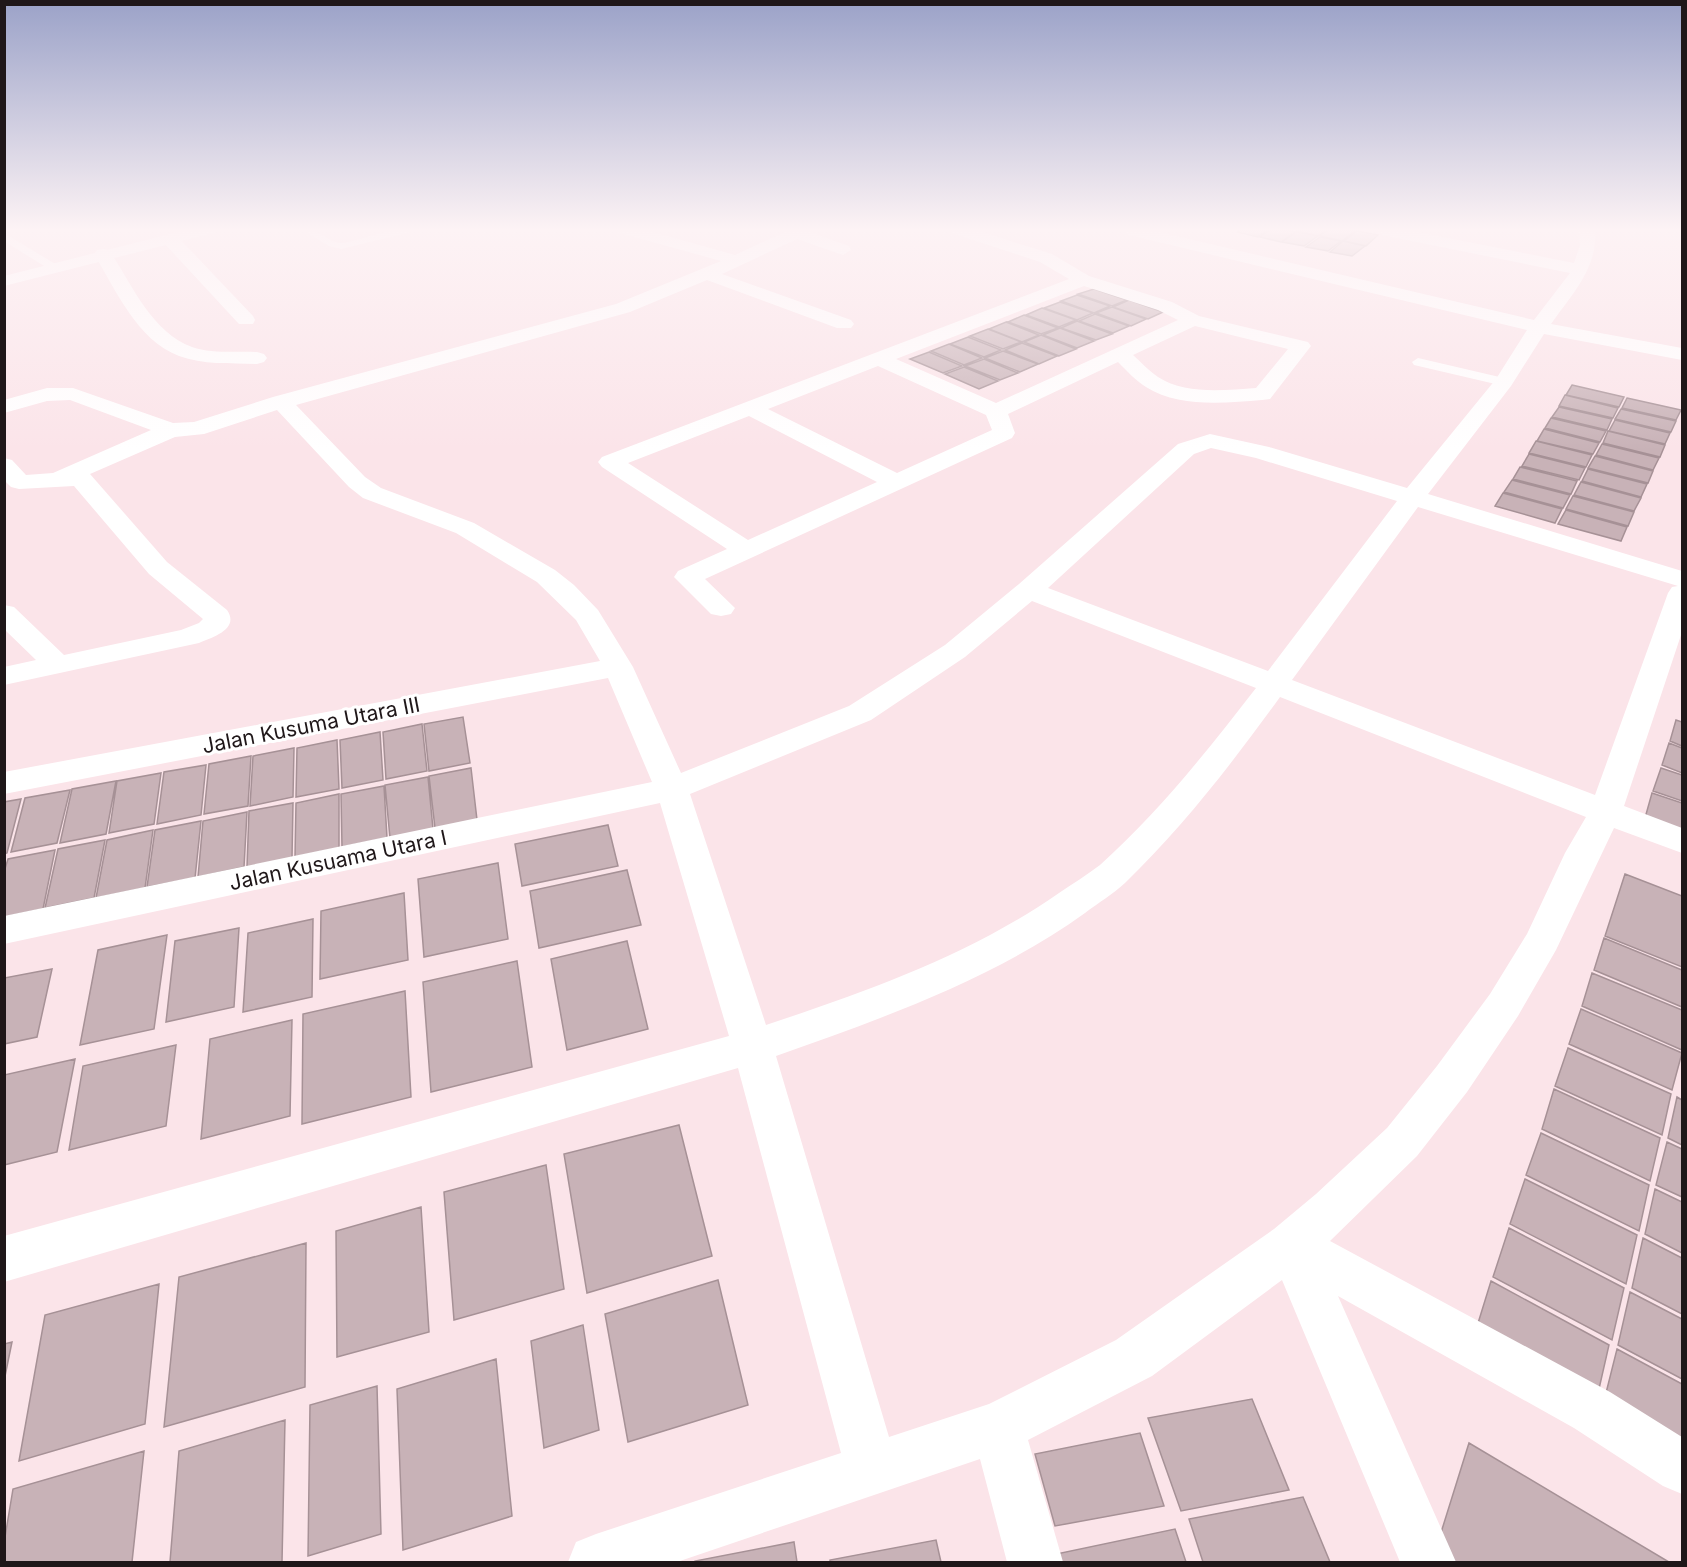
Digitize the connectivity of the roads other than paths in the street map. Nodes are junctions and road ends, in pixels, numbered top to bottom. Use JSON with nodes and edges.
{"nodes":[{"id":1,"x":134,"y":303,"type":"edge"},
{"id":2,"x":230,"y":303,"type":"edge"},
{"id":3,"x":635,"y":303,"type":"edge"},
{"id":4,"x":787,"y":303,"type":"edge"},
{"id":5,"x":1023,"y":303,"type":"edge"},
{"id":6,"x":1156,"y":303,"type":"edge"},
{"id":7,"x":1438,"y":303,"type":"edge"},
{"id":8,"x":1557,"y":303,"type":"edge"},
{"id":9,"x":246,"y":320,"type":"dead end"},
{"id":10,"x":1193,"y":320,"type":"junction"},
{"id":11,"x":844,"y":324,"type":"dead end"},
{"id":12,"x":1539,"y":327,"type":"junction"},
{"id":13,"x":1120,"y":354,"type":"junction"},
{"id":14,"x":1683,"y":354,"type":"edge"},
{"id":15,"x":257,"y":358,"type":"dead end"},
{"id":16,"x":879,"y":359,"type":"junction"},
{"id":17,"x":1418,"y":362,"type":"dead end"},
{"id":18,"x":1504,"y":382,"type":"junction"},
{"id":19,"x":281,"y":402,"type":"junction"},
{"id":20,"x":4,"y":407,"type":"edge"},
{"id":21,"x":751,"y":409,"type":"junction"},
{"id":22,"x":996,"y":411,"type":"junction"},
{"id":23,"x":171,"y":430,"type":"junction"},
{"id":24,"x":4,"y":465,"type":"edge"},
{"id":25,"x":62,"y":478,"type":"junction"},
{"id":26,"x":898,"y":483,"type":"junction"},
{"id":27,"x":1413,"y":496,"type":"junction"},
{"id":28,"x":748,"y":551,"type":"junction"},
{"id":29,"x":1683,"y":579,"type":"edge"},
{"id":30,"x":1029,"y":590,"type":"junction"},
{"id":31,"x":1683,"y":593,"type":"edge"},
{"id":32,"x":721,"y":608,"type":"dead end"},
{"id":33,"x":4,"y":613,"type":"edge"},
{"id":34,"x":58,"y":665,"type":"junction"},
{"id":35,"x":618,"y":667,"type":"junction"},
{"id":36,"x":4,"y":676,"type":"edge"},
{"id":37,"x":1274,"y":682,"type":"junction"},
{"id":38,"x":4,"y":783,"type":"edge"},
{"id":39,"x":672,"y":789,"type":"junction"},
{"id":40,"x":1605,"y":813,"type":"junction"},
{"id":41,"x":1683,"y":841,"type":"edge"},
{"id":42,"x":4,"y":930,"type":"edge"},
{"id":43,"x":753,"y":1047,"type":"junction"},
{"id":44,"x":1291,"y":1245,"type":"junction"},
{"id":45,"x":4,"y":1259,"type":"edge"},
{"id":46,"x":998,"y":1427,"type":"junction"},
{"id":47,"x":1683,"y":1467,"type":"edge"},
{"id":48,"x":872,"y":1469,"type":"junction"},
{"id":49,"x":673,"y":1550,"type":"edge"},
{"id":50,"x":596,"y":1563,"type":"edge"},
{"id":51,"x":1035,"y":1563,"type":"edge"},
{"id":52,"x":1428,"y":1563,"type":"edge"}],
"edges":[{"from":1,"to":15,"type":"street"},
{"from":2,"to":9,"type":"street"},
{"from":3,"to":19,"type":"street"},
{"from":4,"to":11,"type":"street"},
{"from":5,"to":16,"type":"street"},
{"from":6,"to":10,"type":"street"},
{"from":7,"to":12,"type":"street"},
{"from":8,"to":12,"type":"street"},
{"from":10,"to":13,"type":"street"},
{"from":10,"to":13,"type":"street"},
{"from":12,"to":14,"type":"street"},
{"from":12,"to":18,"type":"street"},
{"from":13,"to":22,"type":"street"},
{"from":16,"to":21,"type":"street"},
{"from":16,"to":22,"type":"street"},
{"from":17,"to":18,"type":"lane"},
{"from":18,"to":27,"type":"street"},
{"from":19,"to":23,"type":"street"},
{"from":19,"to":35,"type":"street"},
{"from":20,"to":23,"type":"street"},
{"from":21,"to":26,"type":"street"},
{"from":21,"to":28,"type":"street"},
{"from":22,"to":26,"type":"street"},
{"from":23,"to":25,"type":"street"},
{"from":24,"to":25,"type":"street"},
{"from":25,"to":34,"type":"street"},
{"from":26,"to":28,"type":"street"},
{"from":27,"to":29,"type":"street","name":"Jalan Kusuama Utara I"},
{"from":27,"to":30,"type":"street","name":"Jalan Kusuama Utara I"},
{"from":27,"to":37,"type":"street"},
{"from":28,"to":32,"type":"street"},
{"from":30,"to":37,"type":"street"},
{"from":30,"to":39,"type":"street","name":"Jalan Kusuama Utara I"},
{"from":31,"to":40,"type":"street"},
{"from":33,"to":34,"type":"street"},
{"from":34,"to":36,"type":"street"},
{"from":35,"to":38,"type":"street","name":"Jalan Kusuma Utara III"},
{"from":35,"to":39,"type":"street"},
{"from":37,"to":40,"type":"street"},
{"from":37,"to":43,"type":"street"},
{"from":39,"to":42,"type":"street","name":"Jalan Kusuama Utara I"},
{"from":39,"to":43,"type":"street"},
{"from":40,"to":41,"type":"street"},
{"from":40,"to":44,"type":"street"},
{"from":43,"to":45,"type":"street"},
{"from":43,"to":48,"type":"street"},
{"from":44,"to":46,"type":"street"},
{"from":44,"to":47,"type":"street"},
{"from":44,"to":52,"type":"street"},
{"from":46,"to":48,"type":"street"},
{"from":46,"to":51,"type":"street"},
{"from":48,"to":49,"type":"street"},
{"from":49,"to":50,"type":"street"}]}
